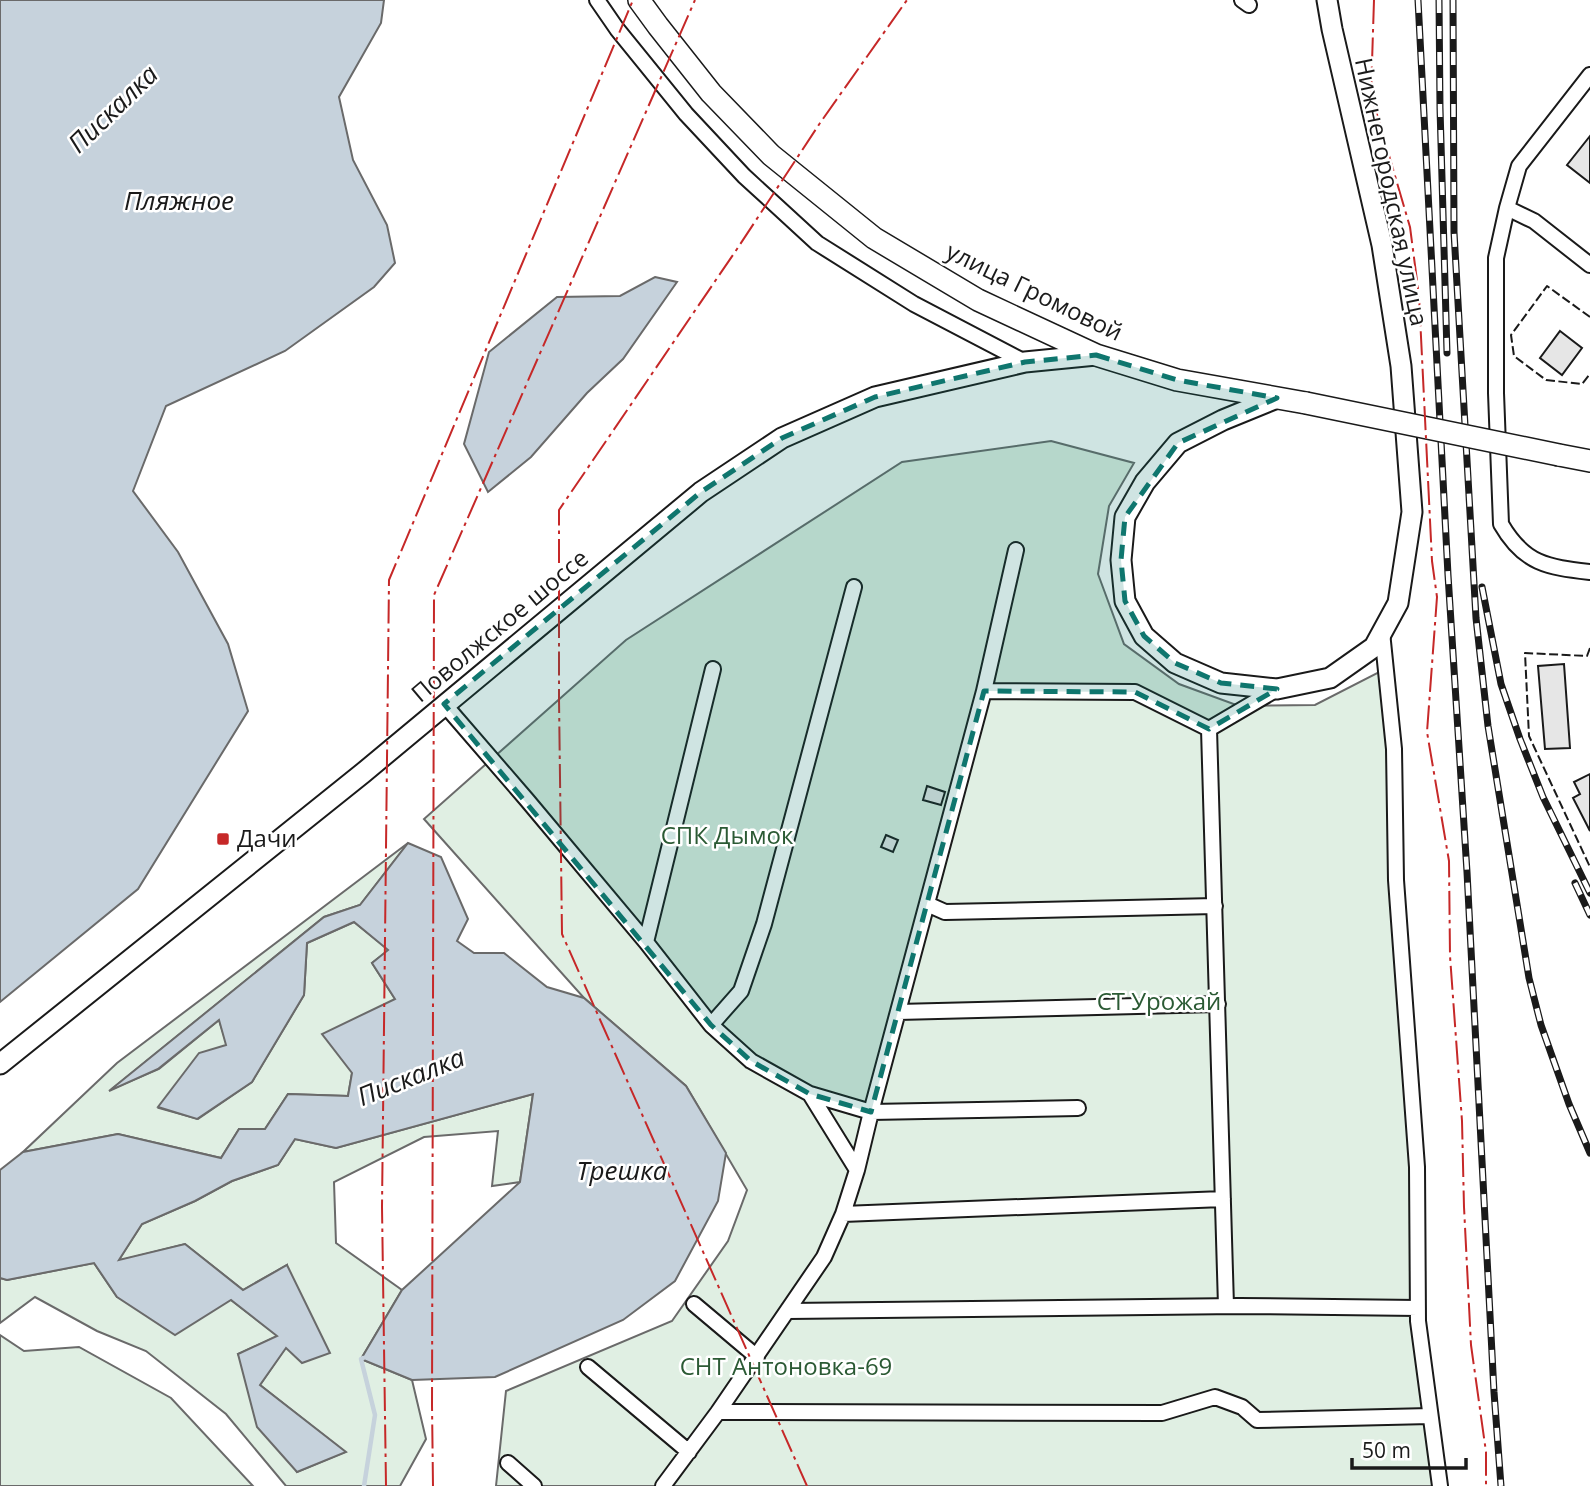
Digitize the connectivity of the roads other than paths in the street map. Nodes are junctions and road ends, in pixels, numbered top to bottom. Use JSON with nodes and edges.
{"nodes":[{"id":1,"x":597,"y":0,"type":"edge"},
{"id":2,"x":639,"y":0,"type":"edge"},
{"id":3,"x":1328,"y":0,"type":"edge"},
{"id":4,"x":1590,"y":75,"type":"edge"},
{"id":5,"x":1507,"y":208,"type":"junction"},
{"id":6,"x":1590,"y":265,"type":"edge"},
{"id":7,"x":1096,"y":355,"type":"junction"},
{"id":8,"x":1025,"y":362,"type":"junction"},
{"id":9,"x":1277,"y":398,"type":"junction"},
{"id":10,"x":1590,"y":461,"type":"edge"},
{"id":11,"x":1016,"y":550,"type":"dead end"},
{"id":12,"x":1590,"y":572,"type":"edge"},
{"id":13,"x":854,"y":587,"type":"dead end"},
{"id":14,"x":1382,"y":632,"type":"junction"},
{"id":15,"x":713,"y":669,"type":"dead end"},
{"id":16,"x":1277,"y":689,"type":"junction"},
{"id":17,"x":984,"y":691,"type":"junction"},
{"id":18,"x":444,"y":704,"type":"junction"},
{"id":19,"x":1209,"y":729,"type":"junction"},
{"id":20,"x":927,"y":904,"type":"junction"},
{"id":21,"x":1214,"y":906,"type":"junction"},
{"id":22,"x":646,"y":942,"type":"junction"},
{"id":23,"x":1217,"y":1004,"type":"junction"},
{"id":24,"x":898,"y":1012,"type":"junction"},
{"id":25,"x":711,"y":1025,"type":"junction"},
{"id":26,"x":0,"y":1064,"type":"edge"},
{"id":27,"x":810,"y":1094,"type":"junction"},
{"id":28,"x":1078,"y":1108,"type":"dead end"},
{"id":29,"x":871,"y":1112,"type":"junction"},
{"id":30,"x":857,"y":1170,"type":"junction"},
{"id":31,"x":1223,"y":1199,"type":"junction"},
{"id":32,"x":843,"y":1214,"type":"junction"},
{"id":33,"x":694,"y":1304,"type":"dead end"},
{"id":34,"x":1226,"y":1306,"type":"junction"},
{"id":35,"x":1418,"y":1308,"type":"junction"},
{"id":36,"x":788,"y":1311,"type":"junction"},
{"id":37,"x":757,"y":1357,"type":"junction"},
{"id":38,"x":588,"y":1367,"type":"dead end"},
{"id":39,"x":718,"y":1412,"type":"junction"},
{"id":40,"x":1430,"y":1416,"type":"junction"},
{"id":41,"x":689,"y":1452,"type":"junction"},
{"id":42,"x":508,"y":1463,"type":"dead end"},
{"id":43,"x":534,"y":1486,"type":"edge"},
{"id":44,"x":663,"y":1486,"type":"edge"},
{"id":45,"x":1440,"y":1486,"type":"edge"}],
"edges":[{"from":1,"to":8,"type":"street"},
{"from":2,"to":7,"type":"main road","name":"улица Громовой"},
{"from":3,"to":14,"type":"main road","name":"Нижнегородская улица"},
{"from":4,"to":5,"type":"street"},
{"from":5,"to":6,"type":"street"},
{"from":5,"to":12,"type":"street"},
{"from":7,"to":8,"type":"main road","name":"Поволжское шоссе"},
{"from":7,"to":9,"type":"main road","name":"улица Громовой"},
{"from":8,"to":18,"type":"main road","name":"Поволжское шоссе"},
{"from":9,"to":10,"type":"main road","name":"улица Громовой","bridge":true},
{"from":9,"to":16,"type":"main road","name":"Нижнегородская улица"},
{"from":11,"to":17,"type":"street"},
{"from":13,"to":25,"type":"street"},
{"from":14,"to":16,"type":"main road","name":"Нижнегородская улица"},
{"from":14,"to":35,"type":"street"},
{"from":15,"to":22,"type":"street"},
{"from":16,"to":19,"type":"street"},
{"from":17,"to":19,"type":"street"},
{"from":17,"to":20,"type":"street"},
{"from":18,"to":22,"type":"street"},
{"from":18,"to":26,"type":"main road","name":"Поволжское шоссе"},
{"from":19,"to":21,"type":"street"},
{"from":20,"to":21,"type":"street"},
{"from":20,"to":24,"type":"street"},
{"from":21,"to":23,"type":"street"},
{"from":22,"to":25,"type":"street"},
{"from":23,"to":24,"type":"street"},
{"from":23,"to":31,"type":"street"},
{"from":24,"to":29,"type":"street"},
{"from":25,"to":27,"type":"street"},
{"from":27,"to":29,"type":"street"},
{"from":27,"to":30,"type":"street"},
{"from":28,"to":29,"type":"street"},
{"from":29,"to":30,"type":"street"},
{"from":30,"to":32,"type":"street"},
{"from":31,"to":32,"type":"street"},
{"from":31,"to":34,"type":"street"},
{"from":32,"to":36,"type":"street"},
{"from":33,"to":37,"type":"street"},
{"from":34,"to":35,"type":"street"},
{"from":34,"to":36,"type":"street"},
{"from":35,"to":40,"type":"street"},
{"from":36,"to":37,"type":"street"},
{"from":37,"to":39,"type":"street"},
{"from":38,"to":41,"type":"street"},
{"from":39,"to":40,"type":"street"},
{"from":39,"to":41,"type":"street"},
{"from":40,"to":45,"type":"street"},
{"from":41,"to":44,"type":"street"},
{"from":42,"to":43,"type":"street"}]}
